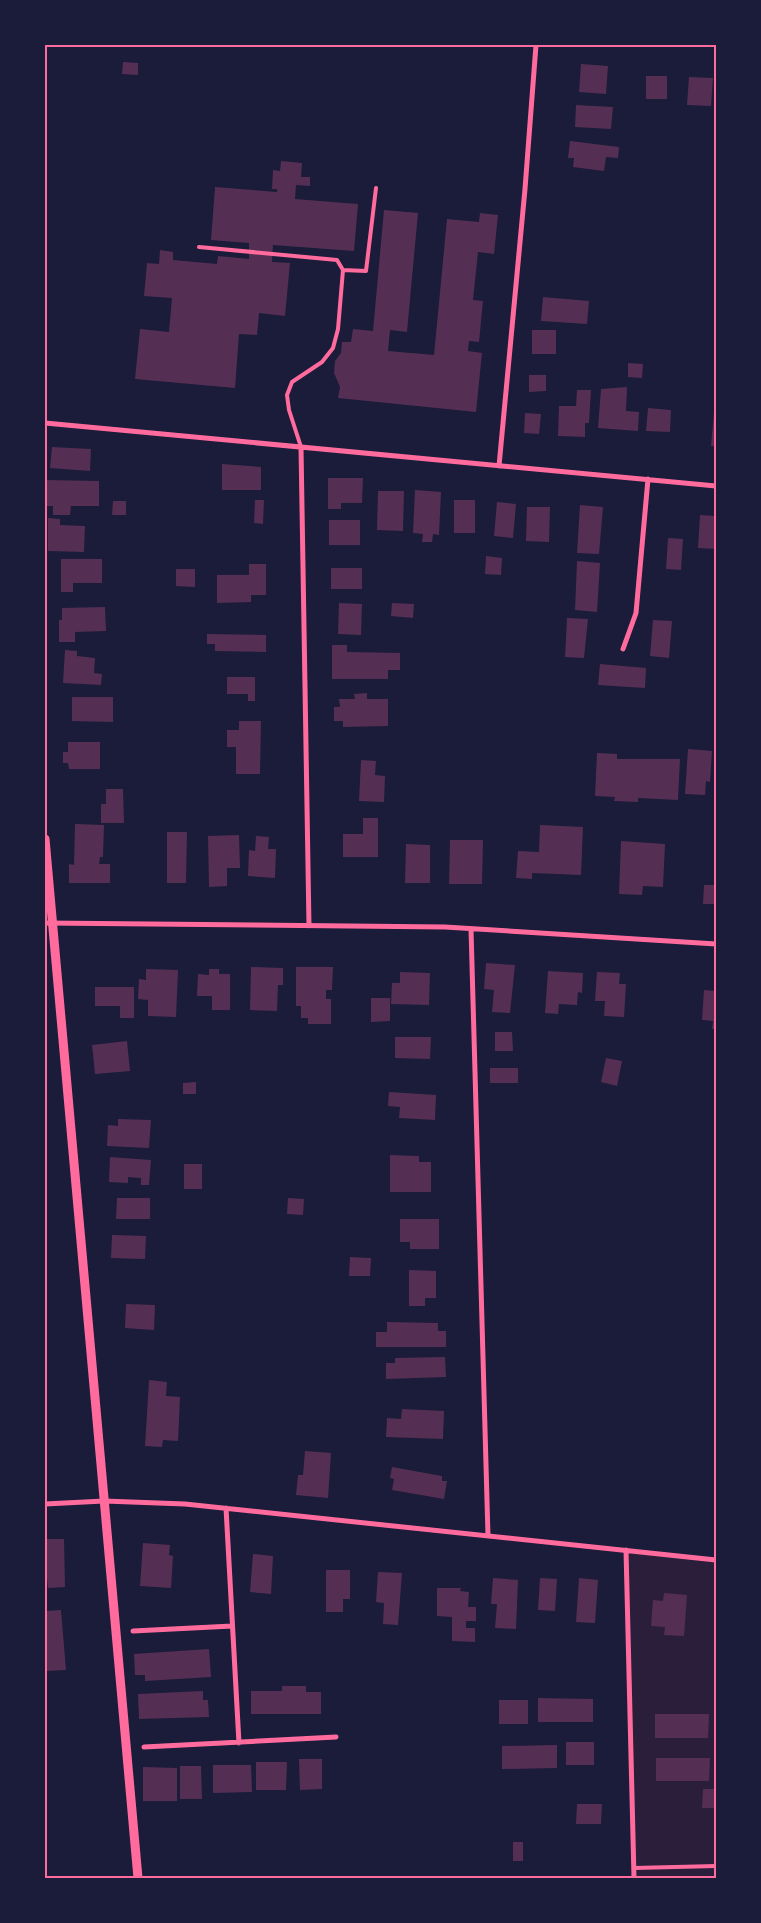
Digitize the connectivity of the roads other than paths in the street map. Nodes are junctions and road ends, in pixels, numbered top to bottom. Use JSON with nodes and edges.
{"nodes":[{"id":1,"x":536,"y":45,"type":"edge"},
{"id":2,"x":376,"y":188,"type":"dead end"},
{"id":3,"x":199,"y":247,"type":"dead end"},
{"id":4,"x":343,"y":270,"type":"junction"},
{"id":5,"x":45,"y":423,"type":"edge"},
{"id":6,"x":301,"y":447,"type":"junction"},
{"id":7,"x":499,"y":466,"type":"junction"},
{"id":8,"x":648,"y":479,"type":"junction"},
{"id":9,"x":716,"y":486,"type":"edge"},
{"id":10,"x":623,"y":649,"type":"dead end"},
{"id":11,"x":45,"y":839,"type":"edge"},
{"id":12,"x":48,"y":923,"type":"edge"},
{"id":13,"x":309,"y":926,"type":"junction"},
{"id":14,"x":472,"y":929,"type":"junction"},
{"id":15,"x":716,"y":940,"type":"edge"},
{"id":16,"x":716,"y":944,"type":"edge"},
{"id":17,"x":104,"y":1501,"type":"junction"},
{"id":18,"x":45,"y":1504,"type":"edge"},
{"id":19,"x":226,"y":1508,"type":"junction"},
{"id":20,"x":488,"y":1536,"type":"junction"},
{"id":21,"x":626,"y":1550,"type":"junction"},
{"id":22,"x":716,"y":1560,"type":"edge"},
{"id":23,"x":232,"y":1626,"type":"junction"},
{"id":24,"x":133,"y":1631,"type":"dead end"},
{"id":25,"x":336,"y":1737,"type":"dead end"},
{"id":26,"x":239,"y":1743,"type":"junction"},
{"id":27,"x":144,"y":1747,"type":"dead end"},
{"id":28,"x":716,"y":1866,"type":"edge"},
{"id":29,"x":634,"y":1868,"type":"junction"},
{"id":30,"x":138,"y":1878,"type":"edge"},
{"id":31,"x":634,"y":1878,"type":"edge"}],
"edges":[{"from":1,"to":7,"type":"street"},
{"from":2,"to":4,"type":"lane"},
{"from":3,"to":4,"type":"lane"},
{"from":4,"to":6,"type":"lane"},
{"from":5,"to":6,"type":"street"},
{"from":6,"to":7,"type":"street"},
{"from":6,"to":13,"type":"street"},
{"from":7,"to":8,"type":"street"},
{"from":8,"to":9,"type":"street"},
{"from":8,"to":10,"type":"street"},
{"from":11,"to":12,"type":"street"},
{"from":12,"to":13,"type":"street"},
{"from":12,"to":17,"type":"street"},
{"from":13,"to":14,"type":"street"},
{"from":14,"to":16,"type":"street"},
{"from":14,"to":20,"type":"street"},
{"from":15,"to":16,"type":"street"},
{"from":17,"to":18,"type":"street"},
{"from":17,"to":19,"type":"street"},
{"from":17,"to":30,"type":"street"},
{"from":19,"to":20,"type":"street"},
{"from":19,"to":23,"type":"street"},
{"from":20,"to":21,"type":"street"},
{"from":21,"to":22,"type":"street"},
{"from":21,"to":29,"type":"street"},
{"from":23,"to":24,"type":"street"},
{"from":23,"to":26,"type":"street"},
{"from":25,"to":26,"type":"street"},
{"from":26,"to":27,"type":"street"},
{"from":28,"to":29,"type":"lane"},
{"from":29,"to":31,"type":"street"}]}
